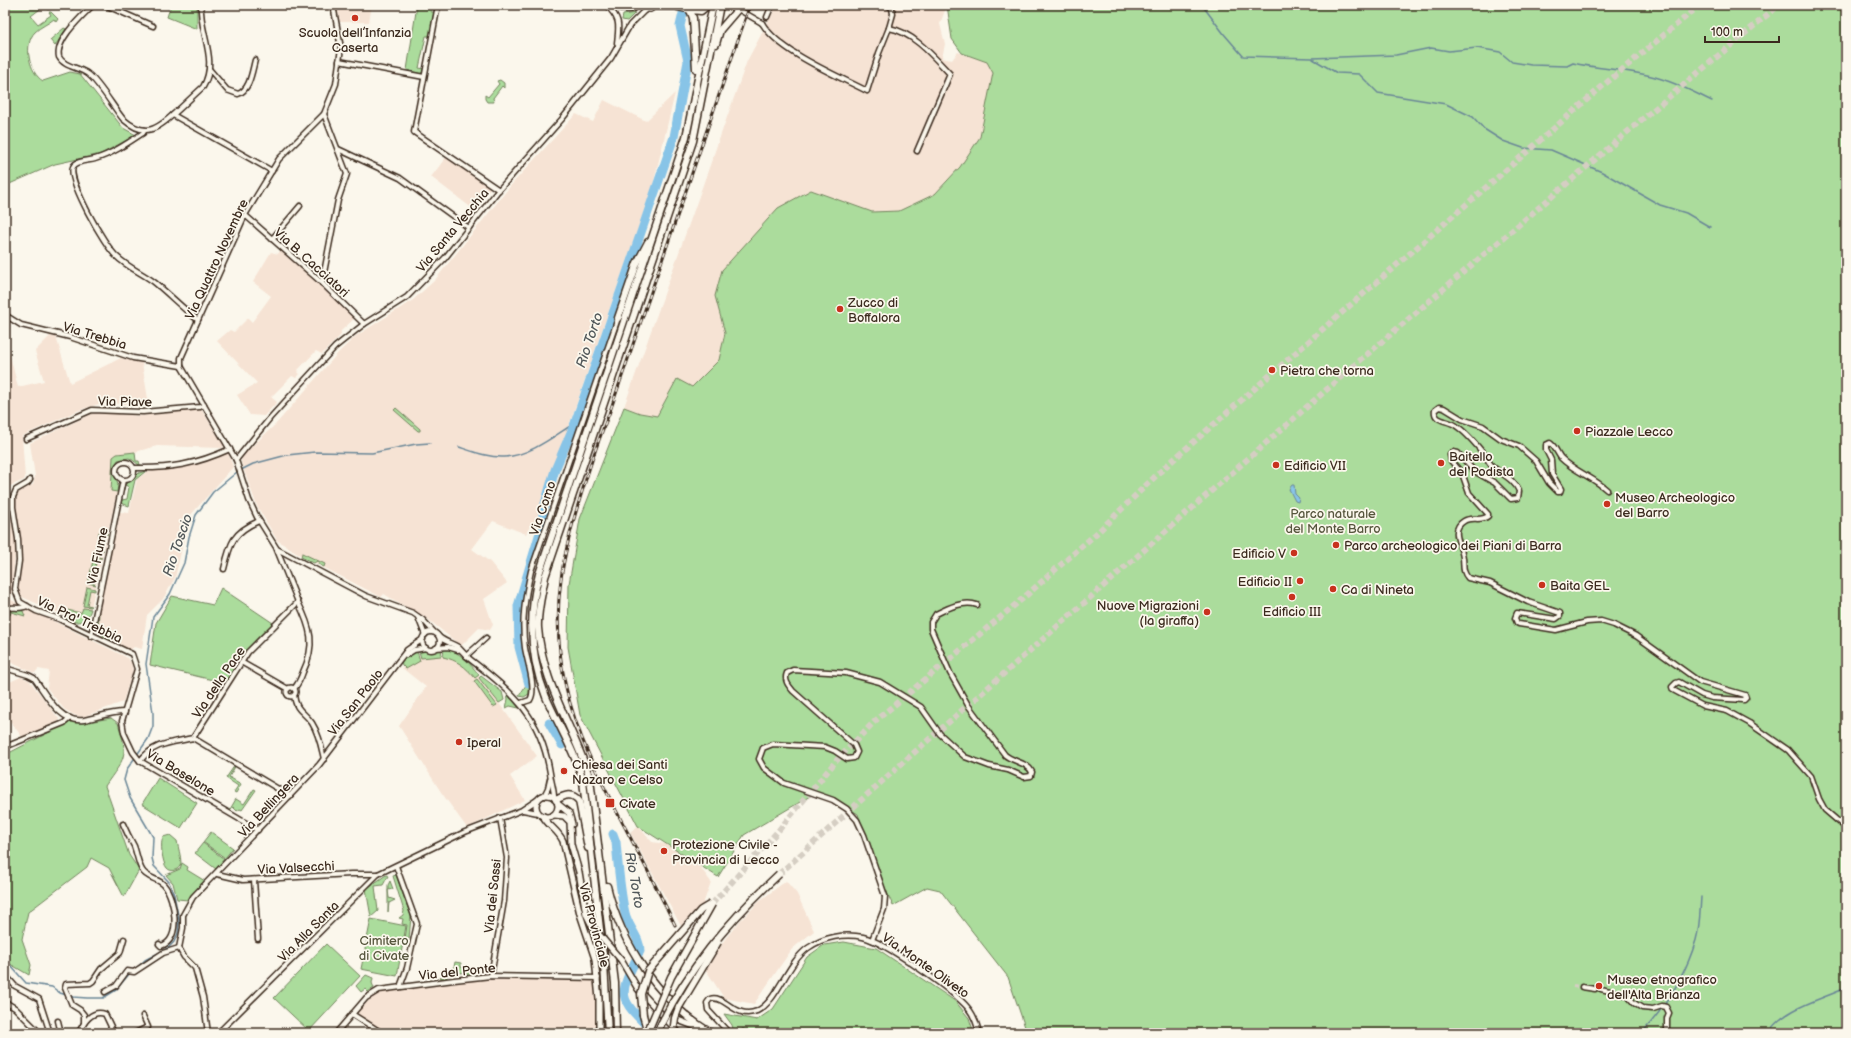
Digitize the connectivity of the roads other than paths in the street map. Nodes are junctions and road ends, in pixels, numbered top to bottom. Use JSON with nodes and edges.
{"nodes":[{"id":1,"x":93,"y":5,"type":"edge"},
{"id":2,"x":104,"y":5,"type":"edge"},
{"id":3,"x":201,"y":5,"type":"edge"},
{"id":4,"x":333,"y":5,"type":"edge"},
{"id":5,"x":438,"y":5,"type":"edge"},
{"id":6,"x":606,"y":5,"type":"edge"},
{"id":7,"x":612,"y":5,"type":"edge"},
{"id":8,"x":639,"y":5,"type":"edge"},
{"id":9,"x":642,"y":5,"type":"edge"},
{"id":10,"x":708,"y":5,"type":"edge"},
{"id":11,"x":713,"y":5,"type":"edge"},
{"id":12,"x":720,"y":5,"type":"edge"},
{"id":13,"x":730,"y":5,"type":"edge"},
{"id":14,"x":772,"y":5,"type":"edge"},
{"id":15,"x":887,"y":5,"type":"edge"},
{"id":16,"x":656,"y":6,"type":"edge"},
{"id":17,"x":674,"y":6,"type":"edge"},
{"id":18,"x":739,"y":7,"type":"edge"},
{"id":19,"x":690,"y":8,"type":"edge"},
{"id":20,"x":649,"y":9,"type":"junction"},
{"id":21,"x":626,"y":10,"type":"junction"},
{"id":22,"x":619,"y":22,"type":"junction"},
{"id":23,"x":762,"y":23,"type":"junction"},
{"id":24,"x":630,"y":25,"type":"junction"},
{"id":25,"x":153,"y":26,"type":"dead end"},
{"id":26,"x":889,"y":28,"type":"junction"},
{"id":27,"x":617,"y":46,"type":"junction"},
{"id":28,"x":255,"y":60,"type":"dead end"},
{"id":29,"x":339,"y":61,"type":"junction"},
{"id":30,"x":210,"y":70,"type":"junction"},
{"id":31,"x":424,"y":77,"type":"junction"},
{"id":32,"x":697,"y":83,"type":"junction"},
{"id":33,"x":704,"y":86,"type":"junction"},
{"id":34,"x":324,"y":114,"type":"junction"},
{"id":35,"x":173,"y":115,"type":"junction"},
{"id":36,"x":145,"y":130,"type":"junction"},
{"id":37,"x":338,"y":149,"type":"junction"},
{"id":38,"x":917,"y":151,"type":"dead end"},
{"id":39,"x":272,"y":170,"type":"junction"},
{"id":40,"x":499,"y":190,"type":"junction"},
{"id":41,"x":300,"y":206,"type":"dead end"},
{"id":42,"x":245,"y":215,"type":"junction"},
{"id":43,"x":657,"y":227,"type":"junction"},
{"id":44,"x":469,"y":228,"type":"junction"},
{"id":45,"x":272,"y":239,"type":"junction"},
{"id":46,"x":322,"y":283,"type":"junction"},
{"id":47,"x":5,"y":315,"type":"edge"},
{"id":48,"x":618,"y":318,"type":"joint"},
{"id":49,"x":198,"y":320,"type":"junction"},
{"id":50,"x":364,"y":324,"type":"junction"},
{"id":51,"x":181,"y":366,"type":"junction"},
{"id":52,"x":204,"y":405,"type":"junction"},
{"id":53,"x":26,"y":439,"type":"dead end"},
{"id":54,"x":230,"y":449,"type":"junction"},
{"id":55,"x":236,"y":460,"type":"junction"},
{"id":56,"x":134,"y":468,"type":"junction"},
{"id":57,"x":30,"y":480,"type":"dead end"},
{"id":58,"x":123,"y":480,"type":"junction"},
{"id":59,"x":1607,"y":490,"type":"dead end"},
{"id":60,"x":260,"y":521,"type":"junction"},
{"id":61,"x":277,"y":549,"type":"junction"},
{"id":62,"x":224,"y":569,"type":"dead end"},
{"id":63,"x":298,"y":602,"type":"junction"},
{"id":64,"x":977,"y":605,"type":"dead end"},
{"id":65,"x":27,"y":606,"type":"junction"},
{"id":66,"x":5,"y":609,"type":"edge"},
{"id":67,"x":418,"y":616,"type":"junction"},
{"id":68,"x":434,"y":632,"type":"junction"},
{"id":69,"x":91,"y":636,"type":"junction"},
{"id":70,"x":424,"y":637,"type":"junction"},
{"id":71,"x":439,"y":637,"type":"junction"},
{"id":72,"x":486,"y":638,"type":"dead end"},
{"id":73,"x":426,"y":648,"type":"junction"},
{"id":74,"x":436,"y":648,"type":"junction"},
{"id":75,"x":462,"y":652,"type":"junction"},
{"id":76,"x":466,"y":656,"type":"junction"},
{"id":77,"x":402,"y":657,"type":"junction"},
{"id":78,"x":240,"y":662,"type":"junction"},
{"id":79,"x":5,"y":668,"type":"edge"},
{"id":80,"x":288,"y":689,"type":"junction"},
{"id":81,"x":294,"y":689,"type":"junction"},
{"id":82,"x":294,"y":695,"type":"junction"},
{"id":83,"x":521,"y":702,"type":"junction"},
{"id":84,"x":125,"y":712,"type":"junction"},
{"id":85,"x":70,"y":718,"type":"junction"},
{"id":86,"x":193,"y":738,"type":"junction"},
{"id":87,"x":5,"y":746,"type":"edge"},
{"id":88,"x":324,"y":759,"type":"junction"},
{"id":89,"x":139,"y":760,"type":"junction"},
{"id":90,"x":550,"y":776,"type":"junction"},
{"id":91,"x":290,"y":796,"type":"junction"},
{"id":92,"x":544,"y":796,"type":"junction"},
{"id":93,"x":538,"y":800,"type":"junction"},
{"id":94,"x":556,"y":800,"type":"junction"},
{"id":95,"x":522,"y":810,"type":"junction"},
{"id":96,"x":541,"y":815,"type":"junction"},
{"id":97,"x":553,"y":816,"type":"junction"},
{"id":98,"x":500,"y":818,"type":"junction"},
{"id":99,"x":123,"y":824,"type":"dead end"},
{"id":100,"x":553,"y":828,"type":"junction"},
{"id":101,"x":1846,"y":828,"type":"edge"},
{"id":102,"x":258,"y":830,"type":"junction"},
{"id":103,"x":570,"y":830,"type":"junction"},
{"id":104,"x":396,"y":866,"type":"junction"},
{"id":105,"x":217,"y":874,"type":"junction"},
{"id":106,"x":378,"y":874,"type":"junction"},
{"id":107,"x":779,"y":874,"type":"tunnel mouth"},
{"id":108,"x":603,"y":876,"type":"junction"},
{"id":109,"x":254,"y":880,"type":"junction"},
{"id":110,"x":595,"y":886,"type":"junction"},
{"id":111,"x":736,"y":916,"type":"junction"},
{"id":112,"x":179,"y":920,"type":"junction"},
{"id":113,"x":124,"y":939,"type":"dead end"},
{"id":114,"x":258,"y":939,"type":"dead end"},
{"id":115,"x":872,"y":940,"type":"junction"},
{"id":116,"x":159,"y":944,"type":"dead end"},
{"id":117,"x":179,"y":948,"type":"junction"},
{"id":118,"x":491,"y":976,"type":"junction"},
{"id":119,"x":598,"y":978,"type":"junction"},
{"id":120,"x":9,"y":980,"type":"dead end"},
{"id":121,"x":400,"y":987,"type":"junction"},
{"id":122,"x":1582,"y":987,"type":"tunnel mouth"},
{"id":123,"x":1595,"y":989,"type":"dead end"},
{"id":124,"x":1601,"y":989,"type":"dead end"},
{"id":125,"x":105,"y":992,"type":"dead end"},
{"id":126,"x":5,"y":1002,"type":"edge"},
{"id":127,"x":352,"y":1014,"type":"junction"},
{"id":128,"x":662,"y":1014,"type":"junction"},
{"id":129,"x":143,"y":1016,"type":"dead end"},
{"id":130,"x":58,"y":1021,"type":"dead end"},
{"id":131,"x":84,"y":1023,"type":"junction"},
{"id":132,"x":709,"y":1032,"type":"edge"},
{"id":133,"x":40,"y":1033,"type":"edge"},
{"id":134,"x":50,"y":1033,"type":"edge"},
{"id":135,"x":61,"y":1033,"type":"edge"},
{"id":136,"x":79,"y":1033,"type":"edge"},
{"id":137,"x":114,"y":1033,"type":"edge"},
{"id":138,"x":135,"y":1033,"type":"edge"},
{"id":139,"x":208,"y":1033,"type":"edge"},
{"id":140,"x":218,"y":1033,"type":"edge"},
{"id":141,"x":336,"y":1033,"type":"edge"},
{"id":142,"x":382,"y":1033,"type":"edge"},
{"id":143,"x":599,"y":1033,"type":"edge"},
{"id":144,"x":608,"y":1033,"type":"edge"},
{"id":145,"x":616,"y":1033,"type":"edge"},
{"id":146,"x":647,"y":1033,"type":"edge"},
{"id":147,"x":657,"y":1033,"type":"edge"},
{"id":148,"x":673,"y":1033,"type":"edge"},
{"id":149,"x":679,"y":1033,"type":"edge"},
{"id":150,"x":729,"y":1033,"type":"edge"},
{"id":151,"x":979,"y":1033,"type":"edge"},
{"id":152,"x":1667,"y":1033,"type":"edge"}],
"edges":[{"from":1,"to":36,"type":"street"},
{"from":2,"to":25,"type":"street"},
{"from":3,"to":30,"type":"street"},
{"from":4,"to":29,"type":"street","name":"Via Quattro Novembre"},
{"from":5,"to":31,"type":"street"},
{"from":6,"to":22,"type":"street"},
{"from":7,"to":21,"type":"street"},
{"from":8,"to":21,"type":"street"},
{"from":9,"to":20,"type":"main road"},
{"from":10,"to":19,"type":"main road"},
{"from":11,"to":32,"type":"main road"},
{"from":12,"to":33,"type":"main road"},
{"from":13,"to":18,"type":"main road"},
{"from":14,"to":23,"type":"street"},
{"from":15,"to":26,"type":"street"},
{"from":16,"to":17,"type":"main road"},
{"from":16,"to":20,"type":"main road"},
{"from":17,"to":19,"type":"main road"},
{"from":18,"to":23,"type":"street"},
{"from":18,"to":33,"type":"main road"},
{"from":19,"to":32,"type":"main road"},
{"from":20,"to":24,"type":"street","name":"Via Santa Vecchia"},
{"from":21,"to":22,"type":"street"},
{"from":22,"to":24,"type":"street"},
{"from":22,"to":27,"type":"street"},
{"from":23,"to":26,"type":"street"},
{"from":24,"to":27,"type":"street","name":"Via Santa Vecchia"},
{"from":26,"to":38,"type":"street"},
{"from":27,"to":40,"type":"street","name":"Via Santa Vecchia"},
{"from":28,"to":30,"type":"street"},
{"from":29,"to":31,"type":"street"},
{"from":29,"to":34,"type":"street","name":"Via Quattro Novembre"},
{"from":30,"to":35,"type":"street"},
{"from":31,"to":40,"type":"street"},
{"from":32,"to":43,"type":"main road"},
{"from":33,"to":108,"type":"main road"},
{"from":34,"to":37,"type":"street"},
{"from":34,"to":39,"type":"street","name":"Via Quattro Novembre"},
{"from":35,"to":36,"type":"street"},
{"from":35,"to":39,"type":"street"},
{"from":36,"to":49,"type":"street"},
{"from":37,"to":44,"type":"street"},
{"from":37,"to":46,"type":"street"},
{"from":39,"to":42,"type":"street","name":"Via Quattro Novembre"},
{"from":40,"to":44,"type":"street","name":"Via Santa Vecchia"},
{"from":41,"to":45,"type":"street"},
{"from":42,"to":45,"type":"street","name":"Via B. Cacciatori"},
{"from":42,"to":49,"type":"street","name":"Via Quattro Novembre"},
{"from":43,"to":48,"type":"main road"},
{"from":43,"to":110,"type":"main road"},
{"from":44,"to":50,"type":"street","name":"Via Santa Vecchia"},
{"from":45,"to":46,"type":"street","name":"Via B. Cacciatori"},
{"from":46,"to":50,"type":"street","name":"Via B. Cacciatori"},
{"from":47,"to":51,"type":"street","name":"Via Trebbia"},
{"from":48,"to":83,"type":"street","name":"Via Como"},
{"from":49,"to":51,"type":"street","name":"Via Quattro Novembre"},
{"from":50,"to":55,"type":"street","name":"Via Santa Vecchia"},
{"from":51,"to":52,"type":"street"},
{"from":52,"to":53,"type":"street","name":"Via Piave"},
{"from":52,"to":54,"type":"street"},
{"from":54,"to":55,"type":"street"},
{"from":54,"to":56,"type":"street"},
{"from":55,"to":60,"type":"street"},
{"from":56,"to":58,"type":"street"},
{"from":56,"to":58,"type":"street"},
{"from":57,"to":65,"type":"street","name":"Via Pra' Trebbia"},
{"from":58,"to":69,"type":"street","name":"Via Fiume"},
{"from":59,"to":101,"type":"street"},
{"from":60,"to":61,"type":"street"},
{"from":60,"to":62,"type":"street"},
{"from":61,"to":63,"type":"street"},
{"from":61,"to":67,"type":"street"},
{"from":63,"to":78,"type":"street","name":"Via della Pace"},
{"from":63,"to":81,"type":"street"},
{"from":64,"to":115,"type":"street"},
{"from":65,"to":66,"type":"street"},
{"from":65,"to":69,"type":"street","name":"Via Pra' Trebbia"},
{"from":67,"to":68,"type":"street"},
{"from":67,"to":70,"type":"street"},
{"from":68,"to":70,"type":"street"},
{"from":68,"to":71,"type":"street"},
{"from":69,"to":84,"type":"street","name":"Via Pra' Trebbia"},
{"from":70,"to":73,"type":"street"},
{"from":70,"to":77,"type":"street","name":"Via San Paolo"},
{"from":71,"to":74,"type":"street"},
{"from":71,"to":75,"type":"street"},
{"from":72,"to":76,"type":"street"},
{"from":73,"to":74,"type":"street"},
{"from":73,"to":77,"type":"street","name":"Via San Paolo"},
{"from":74,"to":75,"type":"street"},
{"from":75,"to":76,"type":"street"},
{"from":76,"to":83,"type":"street"},
{"from":77,"to":88,"type":"street","name":"Via San Paolo"},
{"from":78,"to":80,"type":"street"},
{"from":78,"to":86,"type":"street","name":"Via della Pace"},
{"from":79,"to":85,"type":"street"},
{"from":80,"to":81,"type":"street"},
{"from":80,"to":82,"type":"street"},
{"from":81,"to":82,"type":"street"},
{"from":82,"to":88,"type":"street"},
{"from":83,"to":90,"type":"street"},
{"from":84,"to":85,"type":"street"},
{"from":84,"to":89,"type":"street","name":"Via Baselone"},
{"from":85,"to":87,"type":"street"},
{"from":86,"to":89,"type":"street"},
{"from":86,"to":91,"type":"street"},
{"from":88,"to":91,"type":"street","name":"Via Bellingera"},
{"from":89,"to":102,"type":"street","name":"Via Baselone"},
{"from":90,"to":92,"type":"street"},
{"from":90,"to":94,"type":"street"},
{"from":91,"to":102,"type":"street","name":"Via Bellingera"},
{"from":92,"to":93,"type":"street"},
{"from":92,"to":94,"type":"street"},
{"from":93,"to":95,"type":"street"},
{"from":93,"to":96,"type":"street"},
{"from":94,"to":97,"type":"street"},
{"from":94,"to":103,"type":"street"},
{"from":94,"to":110,"type":"main road"},
{"from":95,"to":96,"type":"street"},
{"from":95,"to":98,"type":"street"},
{"from":96,"to":97,"type":"street"},
{"from":96,"to":100,"type":"street","name":"Via Provinciale"},
{"from":97,"to":100,"type":"street","name":"Via Provinciale"},
{"from":97,"to":103,"type":"street"},
{"from":98,"to":104,"type":"street"},
{"from":98,"to":118,"type":"street","name":"Via dei Sassi"},
{"from":99,"to":112,"type":"street"},
{"from":100,"to":119,"type":"street","name":"Via Provinciale"},
{"from":102,"to":105,"type":"street","name":"Via Bellingera"},
{"from":103,"to":128,"type":"street","bridge":true},
{"from":104,"to":106,"type":"street"},
{"from":104,"to":121,"type":"street"},
{"from":105,"to":109,"type":"street","name":"Via Valsecchi"},
{"from":105,"to":112,"type":"street","name":"Via Bellingera"},
{"from":106,"to":109,"type":"street","name":"Via Valsecchi"},
{"from":106,"to":140,"type":"street","name":"Via Alla Santa"},
{"from":107,"to":111,"type":"main road","bridge":true},
{"from":108,"to":132,"type":"main road"},
{"from":108,"to":145,"type":"main road"},
{"from":109,"to":114,"type":"street"},
{"from":110,"to":144,"type":"main road"},
{"from":111,"to":147,"type":"main road","bridge":true},
{"from":111,"to":148,"type":"main road","bridge":true},
{"from":112,"to":116,"type":"street"},
{"from":112,"to":117,"type":"street"},
{"from":113,"to":131,"type":"street"},
{"from":115,"to":150,"type":"street","name":"Via Monte Oliveto"},
{"from":115,"to":151,"type":"street","name":"Via Monte Oliveto"},
{"from":117,"to":125,"type":"street"},
{"from":117,"to":139,"type":"street"},
{"from":118,"to":119,"type":"street","name":"Via del Ponte"},
{"from":118,"to":121,"type":"street","name":"Via del Ponte"},
{"from":119,"to":143,"type":"street","name":"Via Provinciale"},
{"from":120,"to":134,"type":"street"},
{"from":121,"to":127,"type":"street","name":"Via del Ponte"},
{"from":122,"to":123,"type":"street"},
{"from":124,"to":152,"type":"street"},
{"from":126,"to":133,"type":"street"},
{"from":127,"to":141,"type":"street","name":"Via del Ponte"},
{"from":127,"to":142,"type":"street"},
{"from":128,"to":132,"type":"street"},
{"from":128,"to":149,"type":"street"},
{"from":129,"to":138,"type":"street"},
{"from":130,"to":135,"type":"street"},
{"from":131,"to":136,"type":"street"},
{"from":131,"to":137,"type":"street"},
{"from":146,"to":146,"type":"main road","bridge":true}]}
